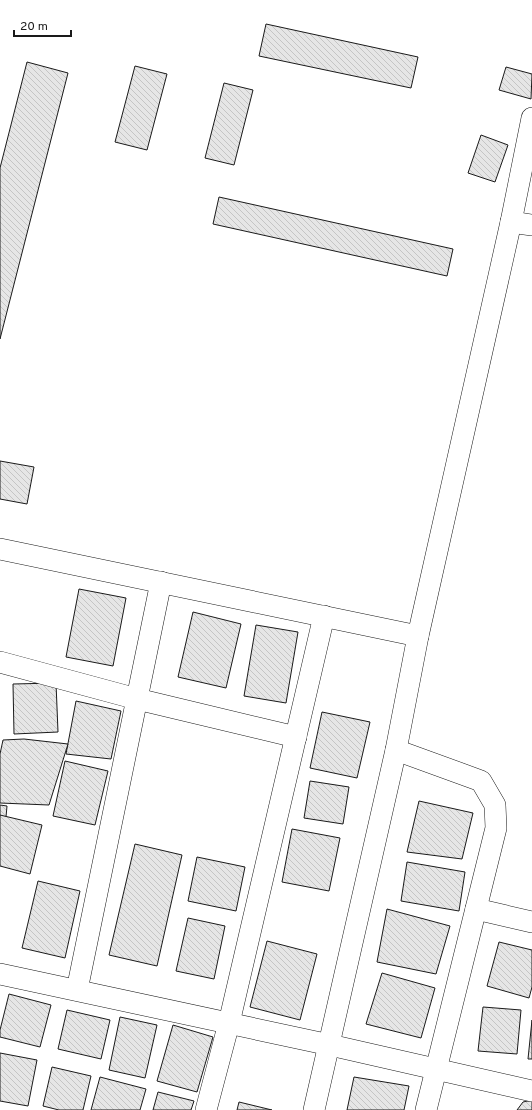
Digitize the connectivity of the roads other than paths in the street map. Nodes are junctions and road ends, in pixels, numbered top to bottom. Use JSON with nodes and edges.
{"nodes":[{"id":1,"x":532,"y":118,"type":"edge"},
{"id":2,"x":511,"y":222,"type":"junction"},
{"id":3,"x":532,"y":224,"type":"edge"},
{"id":4,"x":0,"y":548,"type":"edge"},
{"id":5,"x":161,"y":582,"type":"junction"},
{"id":6,"x":324,"y":616,"type":"junction"},
{"id":7,"x":418,"y":636,"type":"junction"},
{"id":8,"x":0,"y":662,"type":"edge"},
{"id":9,"x":137,"y":699,"type":"junction"},
{"id":10,"x":296,"y":737,"type":"junction"},
{"id":11,"x":396,"y":750,"type":"junction"},
{"id":12,"x":476,"y":909,"type":"junction"},
{"id":13,"x":532,"y":922,"type":"edge"},
{"id":14,"x":0,"y":974,"type":"edge"},
{"id":15,"x":77,"y":990,"type":"junction"},
{"id":16,"x":229,"y":1023,"type":"junction"},
{"id":17,"x":330,"y":1045,"type":"junction"},
{"id":18,"x":436,"y":1069,"type":"junction"},
{"id":19,"x":532,"y":1091,"type":"edge"},
{"id":20,"x":206,"y":1110,"type":"edge"},
{"id":21,"x":314,"y":1110,"type":"edge"},
{"id":22,"x":426,"y":1110,"type":"edge"}],
"edges":[{"from":1,"to":2,"type":"street"},
{"from":2,"to":3,"type":"street"},
{"from":2,"to":7,"type":"street"},
{"from":4,"to":5,"type":"street"},
{"from":5,"to":6,"type":"street"},
{"from":5,"to":9,"type":"street"},
{"from":6,"to":7,"type":"street"},
{"from":6,"to":10,"type":"street"},
{"from":7,"to":11,"type":"street"},
{"from":8,"to":9,"type":"street"},
{"from":9,"to":10,"type":"street"},
{"from":9,"to":15,"type":"street"},
{"from":10,"to":16,"type":"street"},
{"from":11,"to":12,"type":"street"},
{"from":11,"to":17,"type":"street"},
{"from":12,"to":13,"type":"street"},
{"from":12,"to":18,"type":"street"},
{"from":14,"to":15,"type":"street"},
{"from":15,"to":16,"type":"street"},
{"from":16,"to":17,"type":"street"},
{"from":16,"to":20,"type":"street"},
{"from":17,"to":18,"type":"street"},
{"from":17,"to":21,"type":"street"},
{"from":18,"to":19,"type":"street"},
{"from":18,"to":22,"type":"street"}]}
